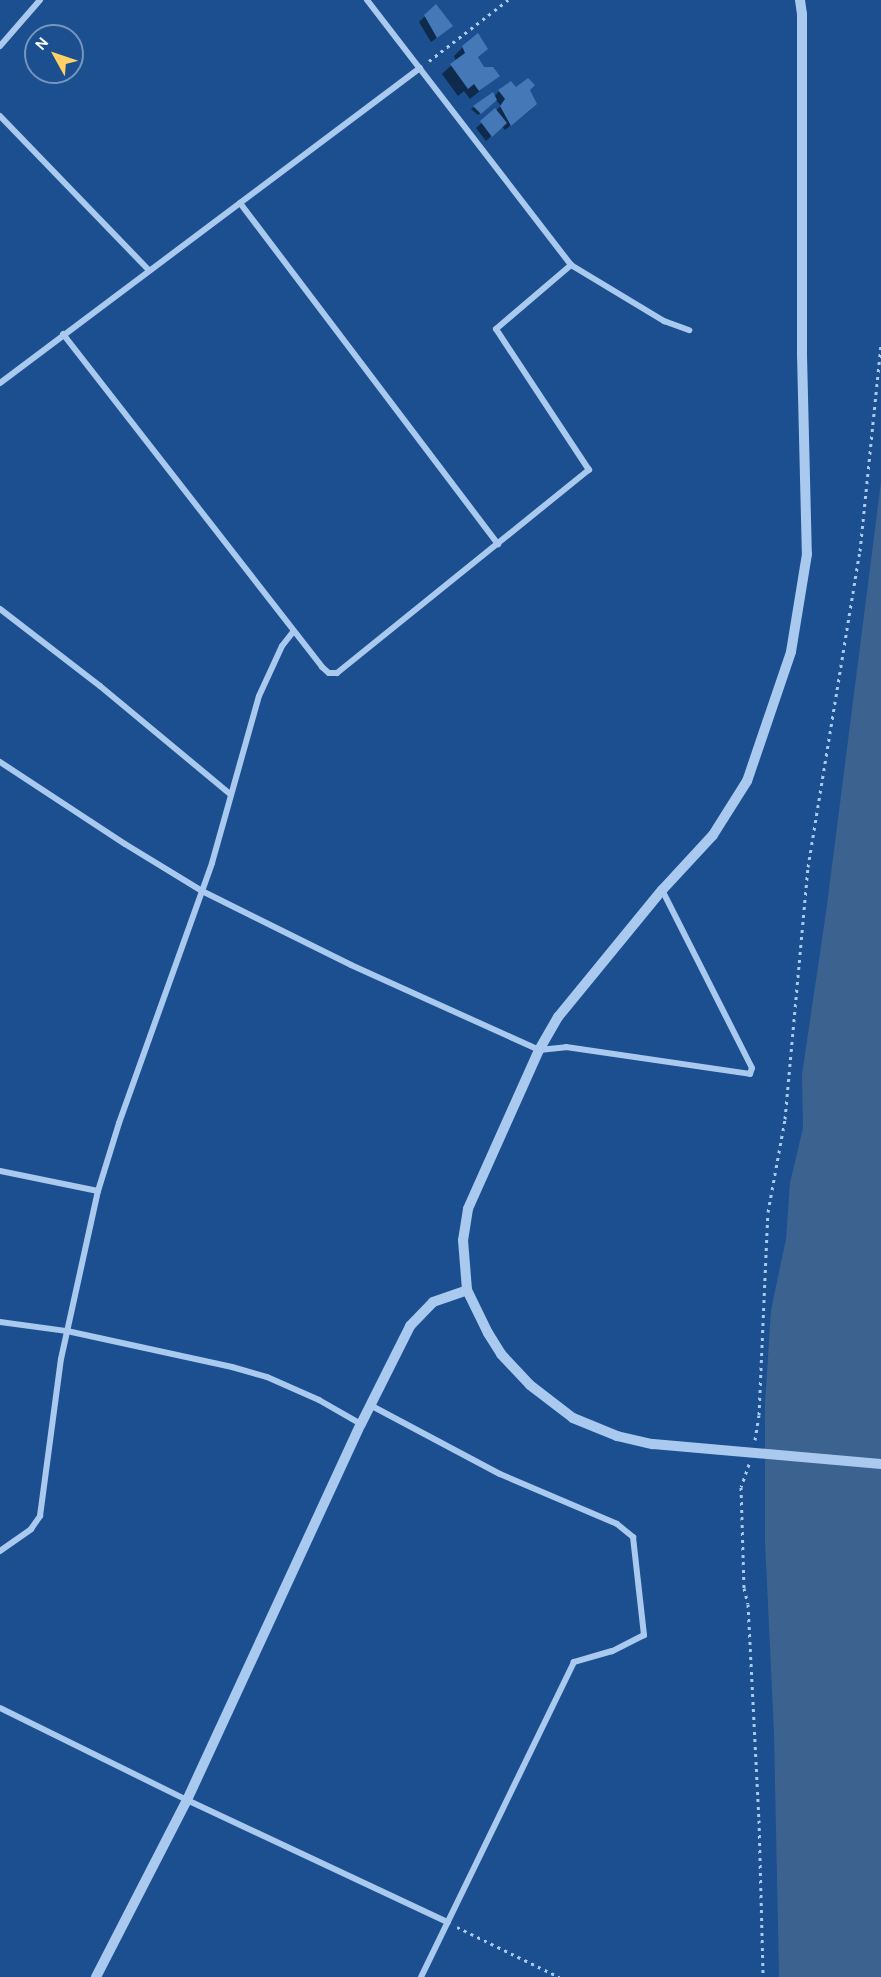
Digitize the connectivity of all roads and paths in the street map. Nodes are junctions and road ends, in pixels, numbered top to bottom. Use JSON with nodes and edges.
{"nodes":[{"id":1,"x":40,"y":0,"type":"edge"},
{"id":2,"x":367,"y":0,"type":"edge"},
{"id":3,"x":508,"y":0,"type":"edge"},
{"id":4,"x":800,"y":0,"type":"edge"},
{"id":5,"x":0,"y":46,"type":"edge"},
{"id":6,"x":420,"y":68,"type":"junction"},
{"id":7,"x":0,"y":116,"type":"edge"},
{"id":8,"x":240,"y":203,"type":"junction"},
{"id":9,"x":571,"y":265,"type":"junction"},
{"id":10,"x":148,"y":269,"type":"junction"},
{"id":11,"x":689,"y":330,"type":"dead end"},
{"id":12,"x":63,"y":334,"type":"junction"},
{"id":13,"x":881,"y":344,"type":"edge"},
{"id":14,"x":0,"y":382,"type":"edge"},
{"id":15,"x":498,"y":544,"type":"junction"},
{"id":16,"x":0,"y":609,"type":"edge"},
{"id":17,"x":293,"y":632,"type":"junction"},
{"id":18,"x":0,"y":762,"type":"edge"},
{"id":19,"x":231,"y":794,"type":"junction"},
{"id":20,"x":662,"y":890,"type":"junction"},
{"id":21,"x":202,"y":891,"type":"junction"},
{"id":22,"x":539,"y":1050,"type":"junction"},
{"id":23,"x":0,"y":1171,"type":"edge"},
{"id":24,"x":98,"y":1191,"type":"junction"},
{"id":25,"x":467,"y":1290,"type":"junction"},
{"id":26,"x":0,"y":1322,"type":"edge"},
{"id":27,"x":67,"y":1331,"type":"junction"},
{"id":28,"x":370,"y":1405,"type":"junction"},
{"id":29,"x":361,"y":1424,"type":"junction"},
{"id":30,"x":753,"y":1452,"type":"junction"},
{"id":31,"x":881,"y":1464,"type":"edge"},
{"id":32,"x":0,"y":1551,"type":"edge"},
{"id":33,"x":0,"y":1708,"type":"edge"},
{"id":34,"x":187,"y":1800,"type":"junction"},
{"id":35,"x":448,"y":1922,"type":"junction"},
{"id":36,"x":96,"y":1977,"type":"edge"},
{"id":37,"x":421,"y":1977,"type":"edge"},
{"id":38,"x":559,"y":1977,"type":"edge"},
{"id":39,"x":763,"y":1977,"type":"edge"}],
"edges":[{"from":1,"to":5,"type":"street"},
{"from":2,"to":6,"type":"street"},
{"from":3,"to":6,"type":"path"},
{"from":4,"to":20,"type":"street"},
{"from":6,"to":8,"type":"street"},
{"from":6,"to":9,"type":"street"},
{"from":7,"to":10,"type":"street"},
{"from":8,"to":10,"type":"street"},
{"from":8,"to":15,"type":"street"},
{"from":9,"to":11,"type":"street"},
{"from":9,"to":15,"type":"street"},
{"from":10,"to":12,"type":"street"},
{"from":12,"to":14,"type":"street"},
{"from":12,"to":17,"type":"street"},
{"from":13,"to":30,"type":"path"},
{"from":15,"to":17,"type":"street"},
{"from":16,"to":19,"type":"street"},
{"from":17,"to":19,"type":"street"},
{"from":18,"to":21,"type":"street"},
{"from":19,"to":21,"type":"street"},
{"from":20,"to":22,"type":"street"},
{"from":20,"to":22,"type":"street"},
{"from":21,"to":22,"type":"street"},
{"from":21,"to":24,"type":"street"},
{"from":22,"to":25,"type":"street"},
{"from":23,"to":24,"type":"street"},
{"from":24,"to":27,"type":"street"},
{"from":25,"to":28,"type":"street"},
{"from":25,"to":30,"type":"street"},
{"from":26,"to":27,"type":"street"},
{"from":27,"to":29,"type":"street"},
{"from":27,"to":32,"type":"street"},
{"from":28,"to":29,"type":"street"},
{"from":28,"to":35,"type":"street"},
{"from":29,"to":34,"type":"street"},
{"from":30,"to":31,"type":"street"},
{"from":30,"to":39,"type":"path"},
{"from":33,"to":34,"type":"street"},
{"from":34,"to":35,"type":"street"},
{"from":34,"to":36,"type":"street"},
{"from":35,"to":37,"type":"street"},
{"from":35,"to":38,"type":"path"}]}
